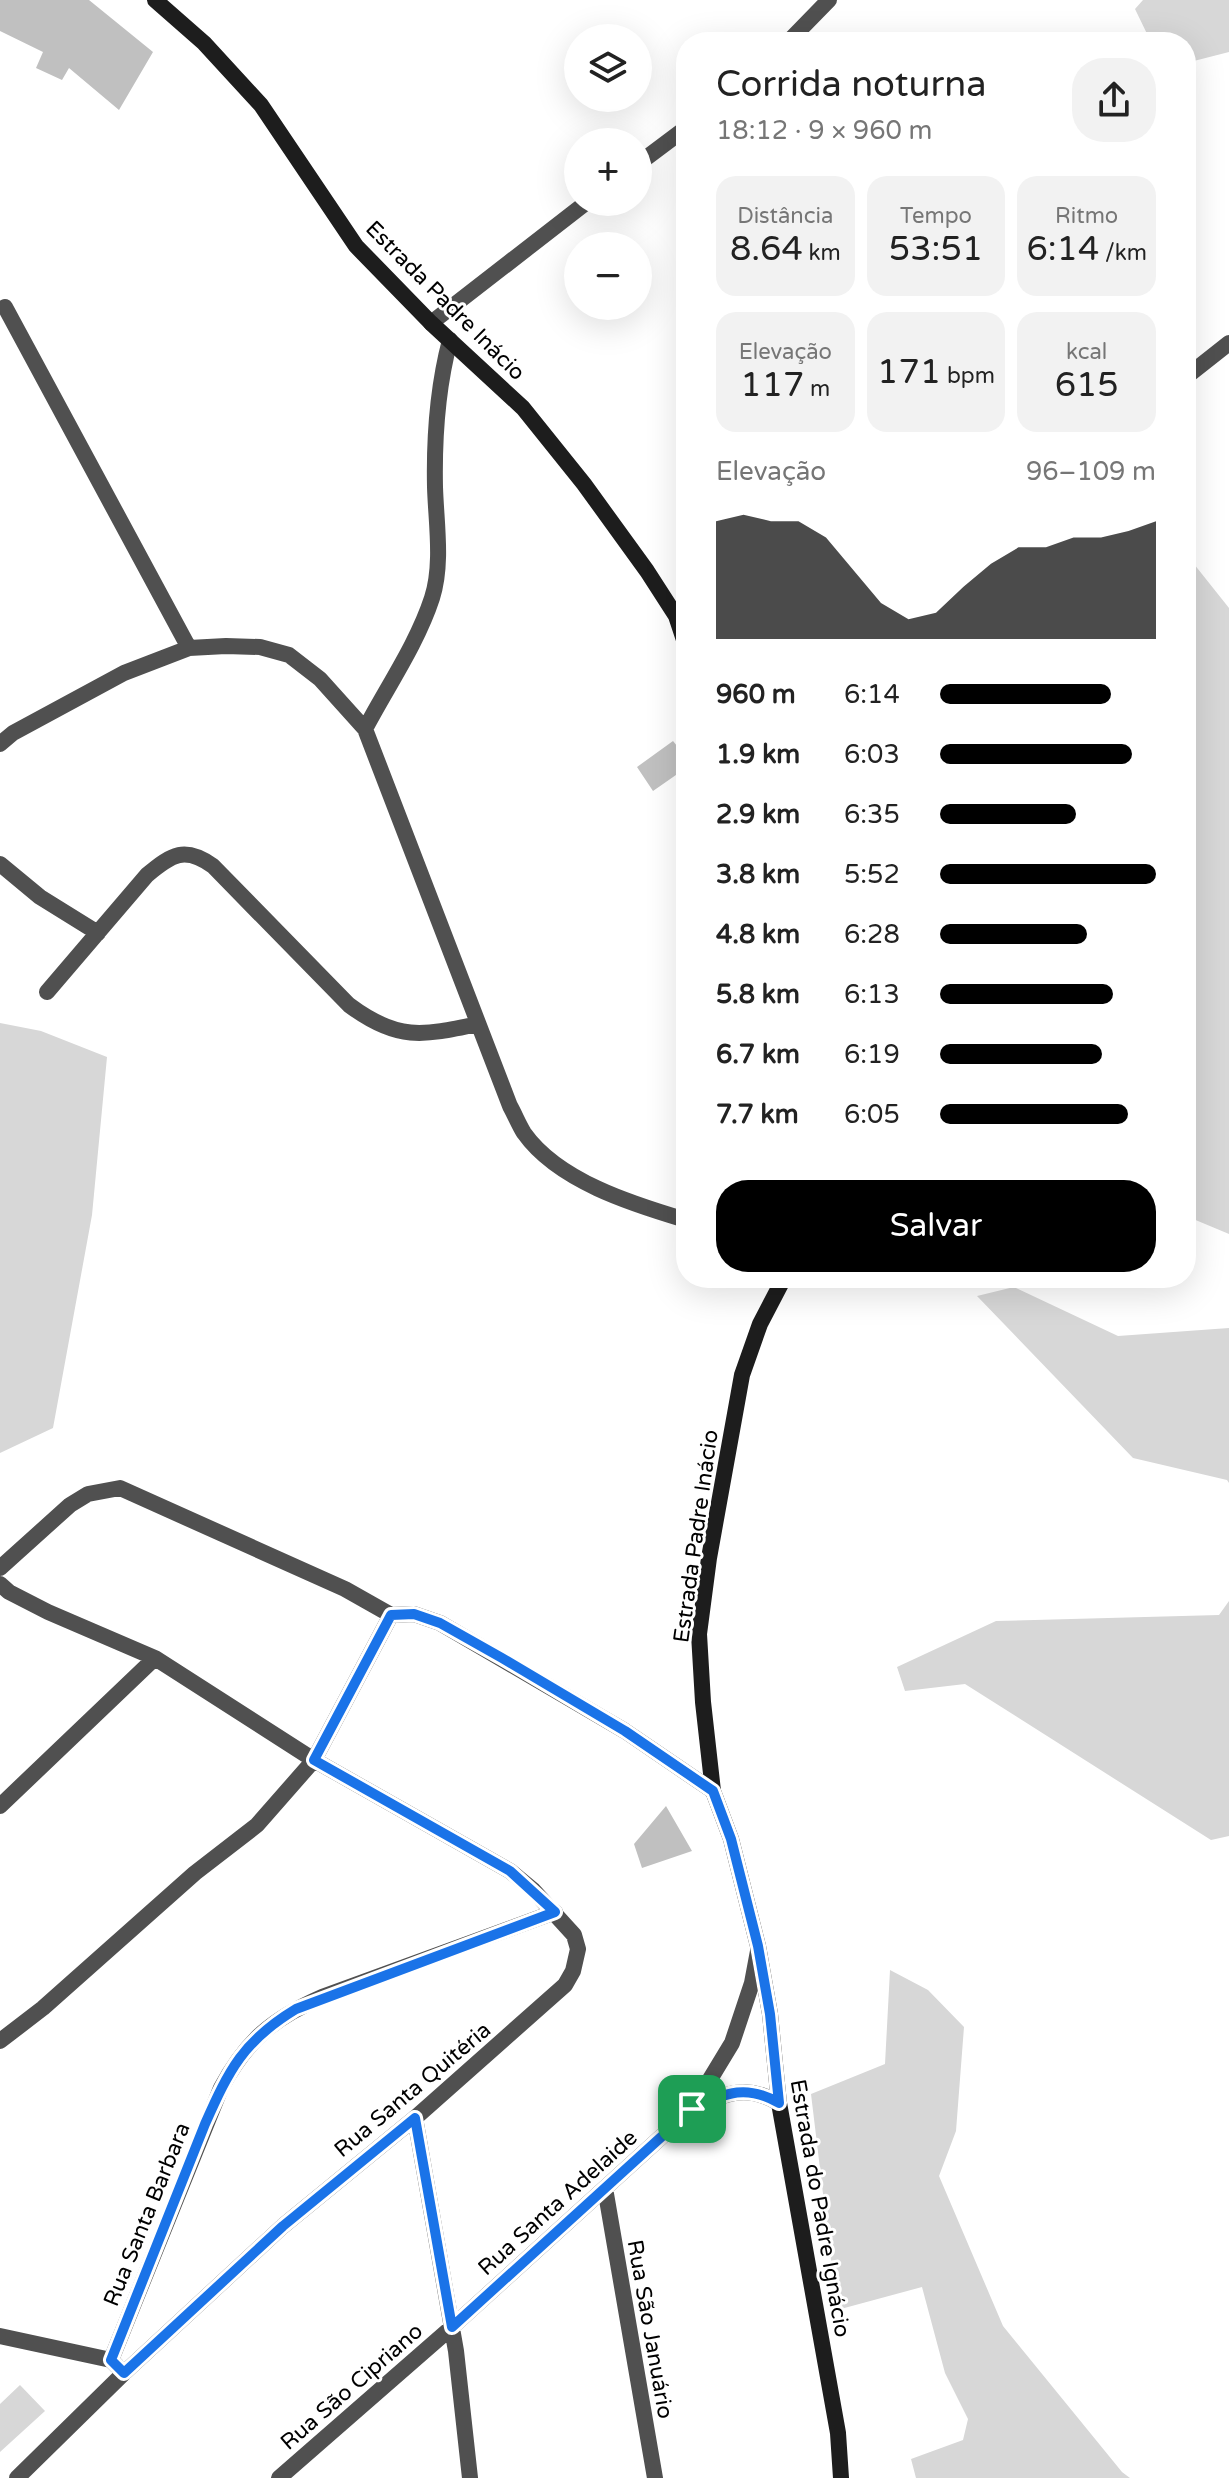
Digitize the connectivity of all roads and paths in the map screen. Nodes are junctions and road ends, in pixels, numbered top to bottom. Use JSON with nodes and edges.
{"nodes":[{"id":1,"x":155,"y":0,"type":"edge"},
{"id":2,"x":829,"y":0,"type":"edge"},
{"id":3,"x":798,"y":32,"type":"edge"},
{"id":4,"x":676,"y":136,"type":"edge"},
{"id":5,"x":652,"y":154,"type":"edge"},
{"id":6,"x":569,"y":216,"type":"edge"},
{"id":7,"x":5,"y":307,"type":"dead end"},
{"id":8,"x":431,"y":323,"type":"junction"},
{"id":9,"x":450,"y":340,"type":"junction"},
{"id":10,"x":1229,"y":343,"type":"edge"},
{"id":11,"x":1196,"y":369,"type":"edge"},
{"id":12,"x":676,"y":616,"type":"edge"},
{"id":13,"x":189,"y":648,"type":"junction"},
{"id":14,"x":365,"y":729,"type":"junction"},
{"id":15,"x":0,"y":744,"type":"edge"},
{"id":16,"x":0,"y":864,"type":"edge"},
{"id":17,"x":98,"y":933,"type":"junction"},
{"id":18,"x":47,"y":992,"type":"dead end"},
{"id":19,"x":478,"y":1024,"type":"junction"},
{"id":20,"x":676,"y":1217,"type":"edge"},
{"id":21,"x":779,"y":1288,"type":"edge"},
{"id":22,"x":0,"y":1568,"type":"edge"},
{"id":23,"x":0,"y":1584,"type":"edge"},
{"id":24,"x":391,"y":1615,"type":"junction"},
{"id":25,"x":155,"y":1658,"type":"junction"},
{"id":26,"x":314,"y":1760,"type":"junction"},
{"id":27,"x":713,"y":1791,"type":"junction"},
{"id":28,"x":0,"y":1806,"type":"edge"},
{"id":29,"x":555,"y":1912,"type":"junction"},
{"id":30,"x":758,"y":1946,"type":"junction"},
{"id":31,"x":0,"y":2041,"type":"edge"},
{"id":32,"x":779,"y":2103,"type":"junction"},
{"id":33,"x":692,"y":2109,"type":"junction"},
{"id":34,"x":415,"y":2118,"type":"junction"},
{"id":35,"x":605,"y":2188,"type":"junction"},
{"id":36,"x":452,"y":2327,"type":"junction"},
{"id":37,"x":0,"y":2336,"type":"edge"},
{"id":38,"x":111,"y":2360,"type":"junction"},
{"id":39,"x":124,"y":2373,"type":"junction"},
{"id":40,"x":17,"y":2478,"type":"edge"},
{"id":41,"x":279,"y":2478,"type":"edge"},
{"id":42,"x":470,"y":2478,"type":"edge"},
{"id":43,"x":655,"y":2478,"type":"edge"},
{"id":44,"x":841,"y":2478,"type":"edge"}],
"edges":[{"from":1,"to":8,"type":"street","name":"Estrada Padre Inácio"},
{"from":2,"to":3,"type":"street"},
{"from":4,"to":5,"type":"street"},
{"from":6,"to":8,"type":"street"},
{"from":7,"to":13,"type":"street"},
{"from":8,"to":9,"type":"street","name":"Estrada Padre Inácio"},
{"from":9,"to":12,"type":"street","name":"Estrada Padre Inácio"},
{"from":9,"to":14,"type":"street"},
{"from":10,"to":11,"type":"street"},
{"from":13,"to":14,"type":"street"},
{"from":13,"to":15,"type":"street"},
{"from":14,"to":19,"type":"street"},
{"from":16,"to":17,"type":"street"},
{"from":17,"to":18,"type":"street"},
{"from":17,"to":19,"type":"street"},
{"from":19,"to":20,"type":"street"},
{"from":21,"to":27,"type":"street","name":"Estrada Padre Inácio"},
{"from":22,"to":24,"type":"street"},
{"from":23,"to":25,"type":"street","name":"Rua Santa Quitéria"},
{"from":24,"to":26,"type":"street"},
{"from":24,"to":27,"type":"street"},
{"from":25,"to":26,"type":"street","name":"Rua Santa Quitéria"},
{"from":25,"to":28,"type":"street"},
{"from":26,"to":29,"type":"street","name":"Rua Santa Quitéria"},
{"from":26,"to":31,"type":"street"},
{"from":27,"to":30,"type":"street","name":"Estrada Padre Inácio"},
{"from":29,"to":34,"type":"street","name":"Rua Santa Quitéria"},
{"from":29,"to":38,"type":"street","name":"Rua Santa Barbara"},
{"from":30,"to":32,"type":"street","name":"Estrada do Padre Ignácio"},
{"from":30,"to":33,"type":"street","name":"Rua Santa Adelaide"},
{"from":32,"to":33,"type":"street","name":"Rua Santa Adelaide"},
{"from":32,"to":44,"type":"street","name":"Estrada do Padre Ignácio"},
{"from":33,"to":35,"type":"street","name":"Rua Santa Adelaide"},
{"from":34,"to":36,"type":"street"},
{"from":34,"to":39,"type":"street","name":"Rua Santa Quitéria"},
{"from":35,"to":36,"type":"street","name":"Rua Santa Adelaide"},
{"from":35,"to":43,"type":"street","name":"Rua São Januário"},
{"from":36,"to":41,"type":"street","name":"Rua São Cipriano"},
{"from":36,"to":42,"type":"street"},
{"from":37,"to":38,"type":"street"},
{"from":38,"to":39,"type":"street"},
{"from":39,"to":40,"type":"street","name":"Rua Santa Quitéria"}]}
